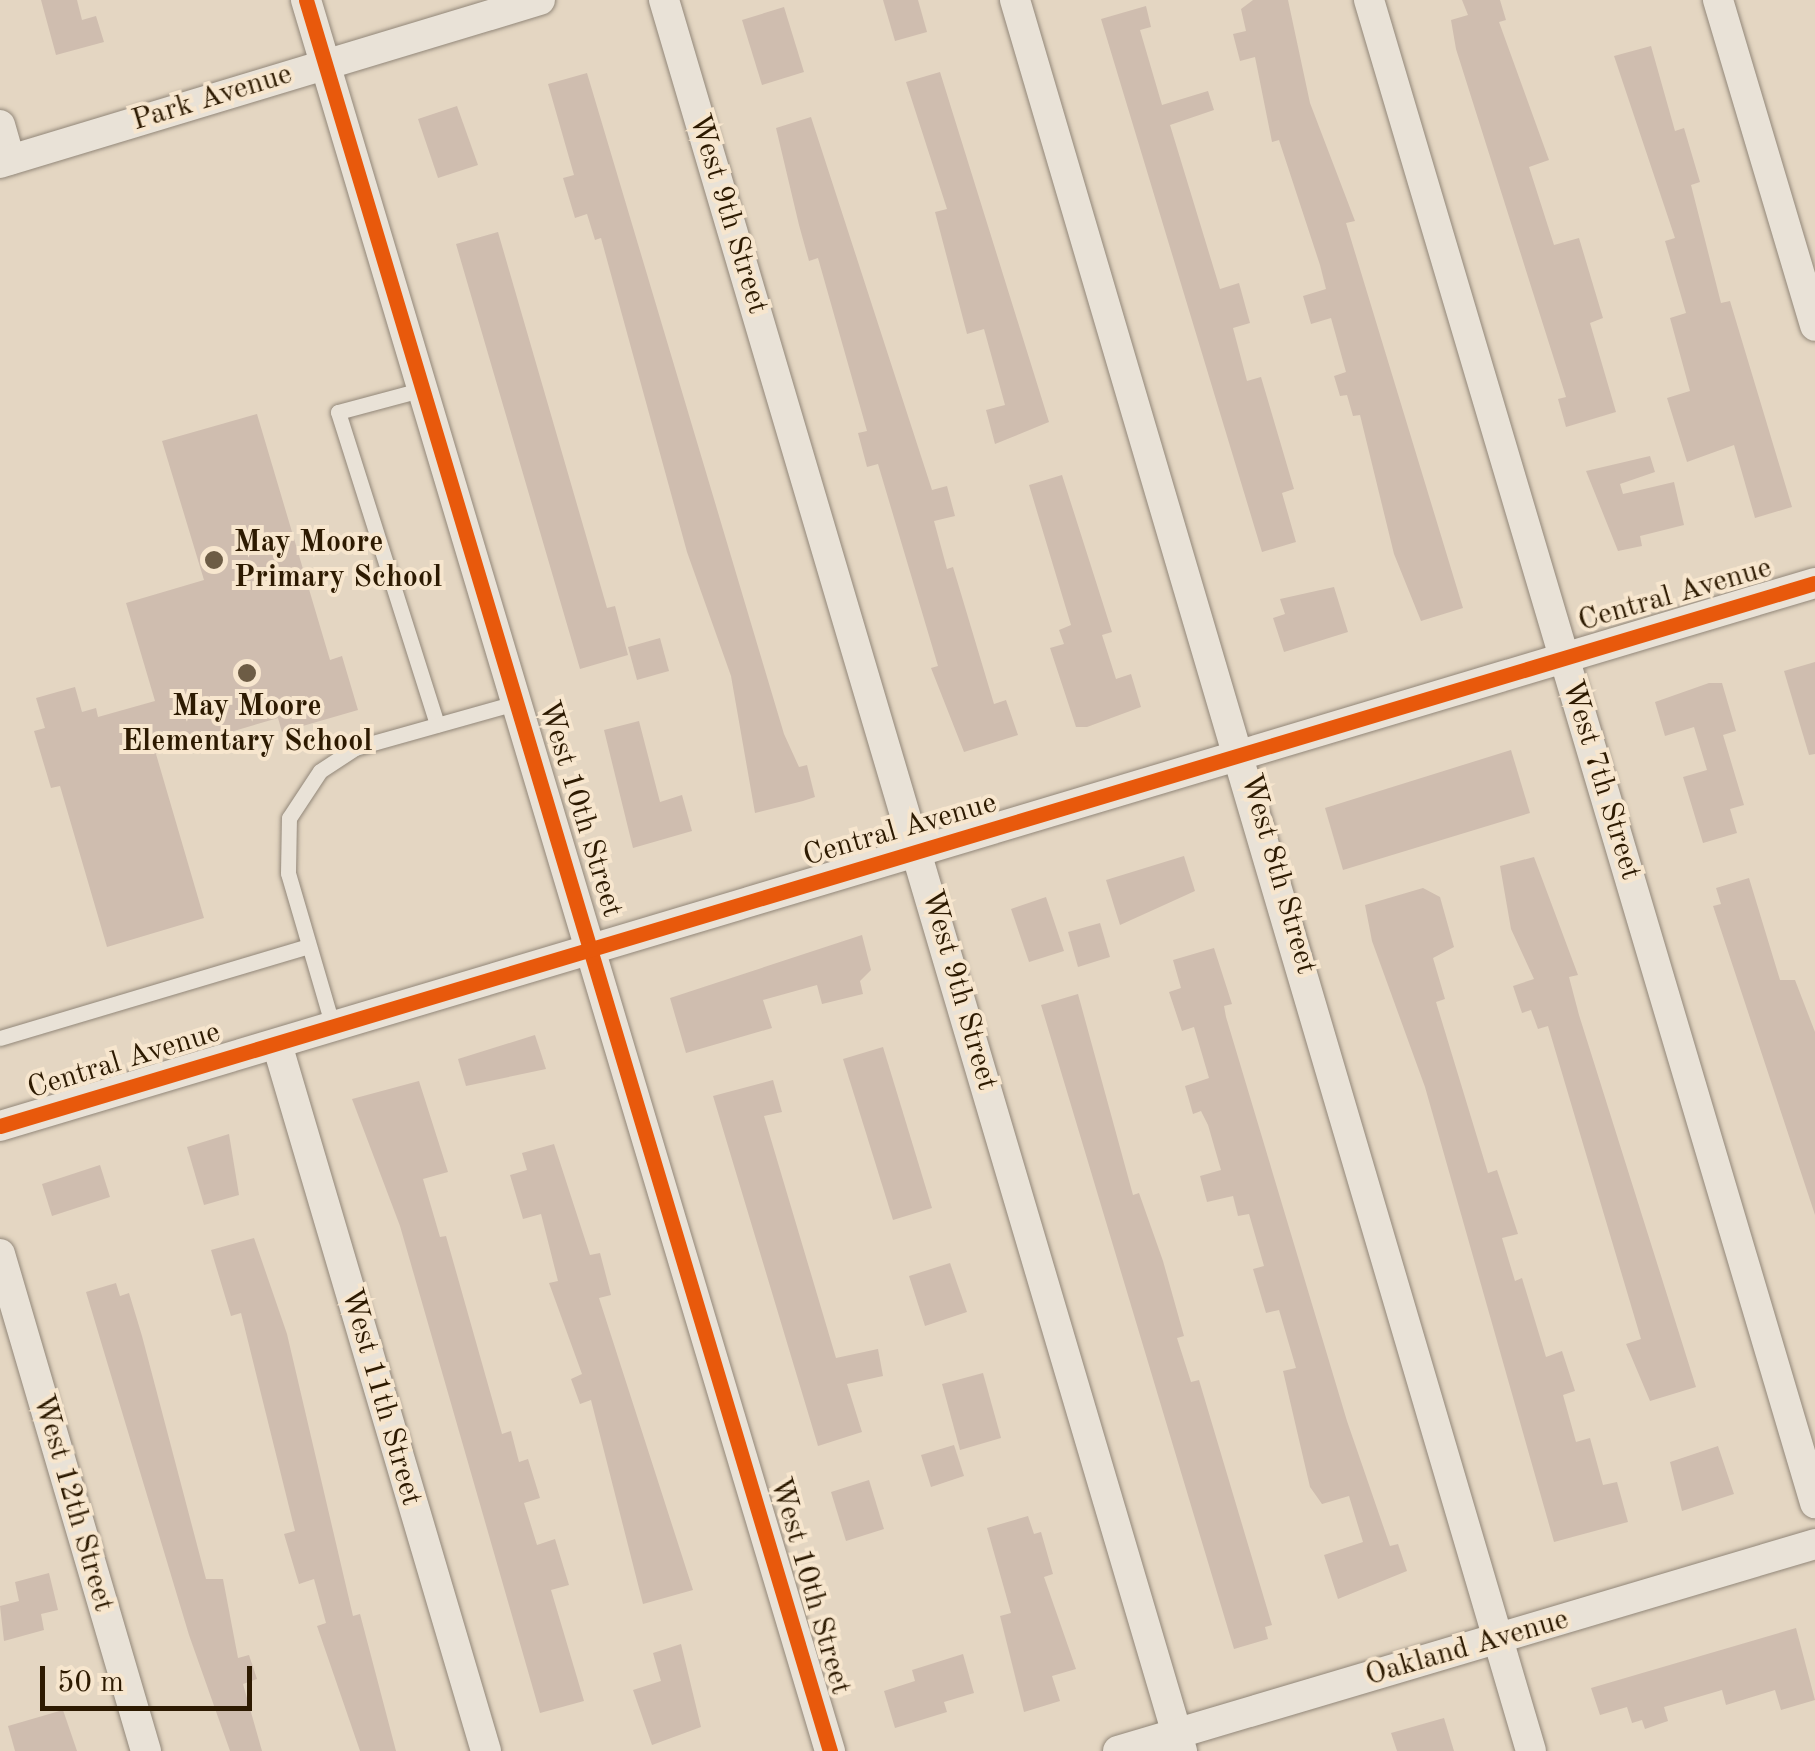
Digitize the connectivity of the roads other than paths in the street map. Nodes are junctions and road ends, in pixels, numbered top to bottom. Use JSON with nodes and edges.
{"nodes":[{"id":1,"x":306,"y":0,"type":"edge"},
{"id":2,"x":540,"y":0,"type":"edge"},
{"id":3,"x":664,"y":0,"type":"edge"},
{"id":4,"x":1016,"y":0,"type":"edge"},
{"id":5,"x":1369,"y":0,"type":"edge"},
{"id":6,"x":1718,"y":0,"type":"edge"},
{"id":7,"x":325,"y":64,"type":"junction"},
{"id":8,"x":0,"y":125,"type":"edge"},
{"id":9,"x":5,"y":161,"type":"edge"},
{"id":10,"x":1815,"y":326,"type":"edge"},
{"id":11,"x":424,"y":389,"type":"junction"},
{"id":12,"x":1815,"y":583,"type":"edge"},
{"id":13,"x":1563,"y":657,"type":"junction"},
{"id":14,"x":519,"y":702,"type":"junction"},
{"id":15,"x":437,"y":725,"type":"junction"},
{"id":16,"x":1243,"y":754,"type":"junction"},
{"id":17,"x":919,"y":854,"type":"junction"},
{"id":18,"x":306,"y":947,"type":"junction"},
{"id":19,"x":593,"y":947,"type":"junction"},
{"id":20,"x":333,"y":1026,"type":"junction"},
{"id":21,"x":0,"y":1038,"type":"edge"},
{"id":22,"x":276,"y":1044,"type":"junction"},
{"id":23,"x":0,"y":1126,"type":"edge"},
{"id":24,"x":0,"y":1254,"type":"edge"},
{"id":25,"x":1815,"y":1504,"type":"edge"},
{"id":26,"x":1815,"y":1544,"type":"edge"},
{"id":27,"x":1502,"y":1639,"type":"junction"},
{"id":28,"x":1180,"y":1742,"type":"edge"},
{"id":29,"x":146,"y":1751,"type":"edge"},
{"id":30,"x":486,"y":1751,"type":"edge"},
{"id":31,"x":830,"y":1751,"type":"edge"},
{"id":32,"x":1118,"y":1751,"type":"edge"},
{"id":33,"x":1531,"y":1751,"type":"edge"}],
"edges":[{"from":1,"to":7,"type":"street","name":"West 10th Street"},
{"from":2,"to":7,"type":"street","name":"Park Avenue"},
{"from":3,"to":17,"type":"street","name":"West 9th Street"},
{"from":4,"to":16,"type":"street","name":"West 8th Street"},
{"from":5,"to":13,"type":"street","name":"West 7th Street"},
{"from":6,"to":10,"type":"street"},
{"from":7,"to":9,"type":"street","name":"Park Avenue"},
{"from":7,"to":11,"type":"street","name":"West 10th Street"},
{"from":8,"to":9,"type":"street"},
{"from":11,"to":14,"type":"street","name":"West 10th Street"},
{"from":11,"to":15,"type":"lane"},
{"from":12,"to":13,"type":"street","name":"Central Avenue"},
{"from":13,"to":16,"type":"street","name":"Central Avenue"},
{"from":13,"to":25,"type":"street","name":"West 7th Street"},
{"from":14,"to":15,"type":"lane"},
{"from":14,"to":19,"type":"street","name":"West 10th Street"},
{"from":15,"to":18,"type":"lane"},
{"from":16,"to":17,"type":"street","name":"Central Avenue"},
{"from":16,"to":27,"type":"street","name":"West 8th Street"},
{"from":17,"to":19,"type":"street","name":"Central Avenue"},
{"from":17,"to":28,"type":"street","name":"West 9th Street"},
{"from":18,"to":20,"type":"lane"},
{"from":18,"to":21,"type":"lane"},
{"from":19,"to":20,"type":"street","name":"Central Avenue"},
{"from":19,"to":31,"type":"street","name":"West 10th Street"},
{"from":20,"to":22,"type":"street","name":"Central Avenue"},
{"from":22,"to":23,"type":"street","name":"Central Avenue"},
{"from":22,"to":30,"type":"street","name":"West 11th Street"},
{"from":24,"to":29,"type":"street","name":"West 12th Street"},
{"from":26,"to":27,"type":"street","name":"Oakland Avenue"},
{"from":27,"to":28,"type":"street","name":"Oakland Avenue"},
{"from":27,"to":33,"type":"street","name":"West 8th Street"},
{"from":28,"to":32,"type":"street","name":"Oakland Avenue"}]}
